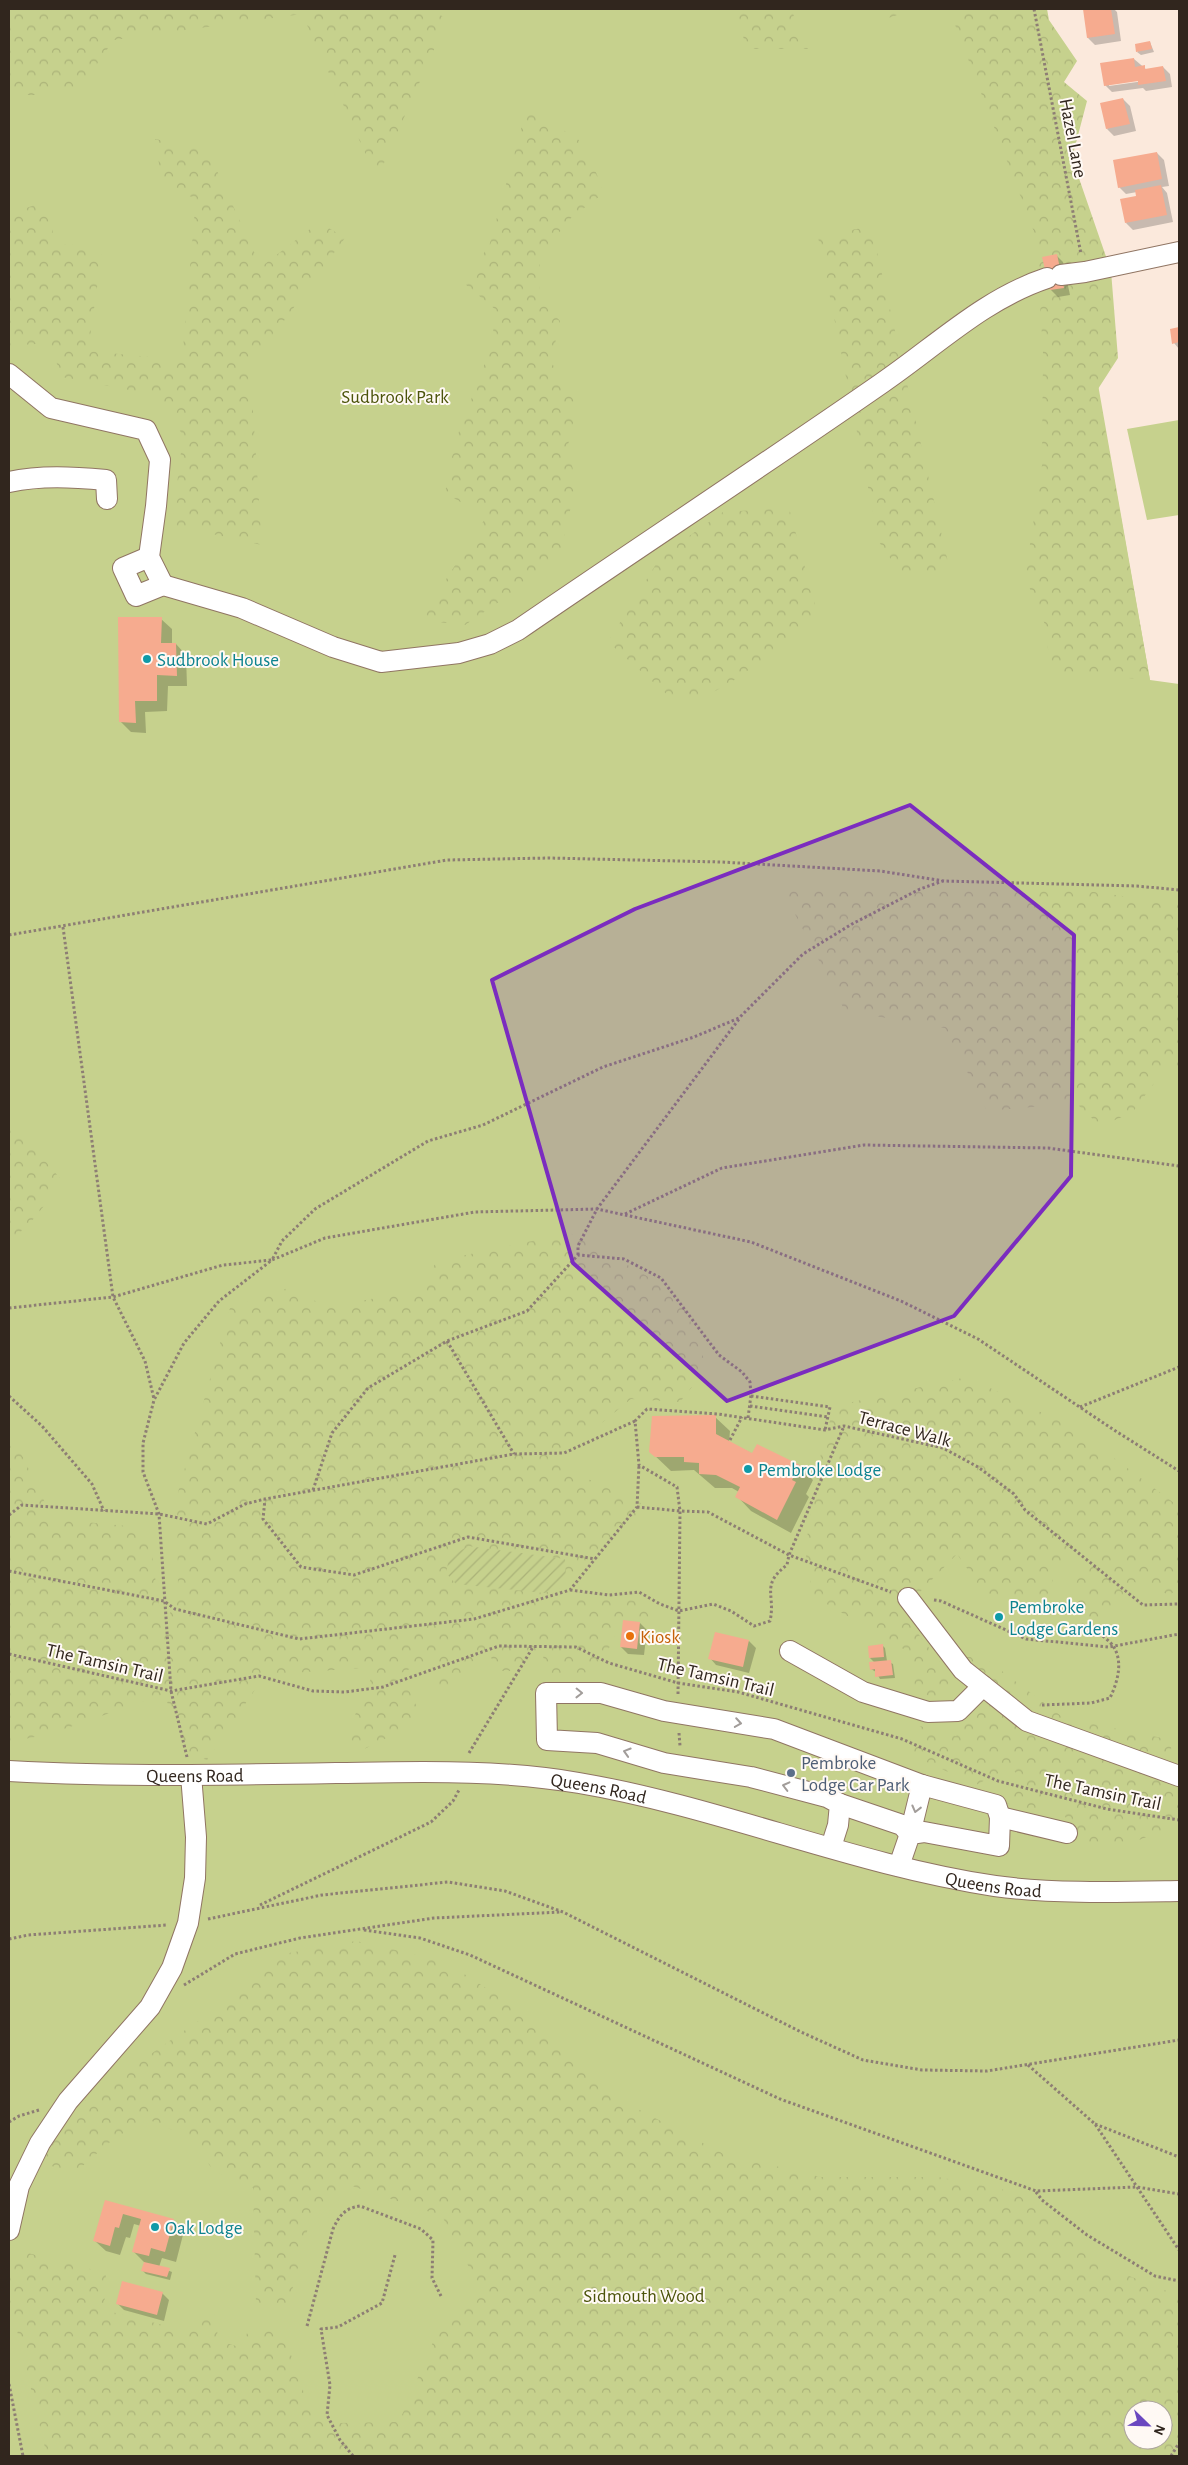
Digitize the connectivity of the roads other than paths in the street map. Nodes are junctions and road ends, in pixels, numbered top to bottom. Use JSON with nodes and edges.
{"nodes":[{"id":1,"x":1179,"y":252,"type":"edge"},
{"id":2,"x":9,"y":374,"type":"edge"},
{"id":3,"x":9,"y":482,"type":"edge"},
{"id":4,"x":107,"y":499,"type":"dead end"},
{"id":5,"x":148,"y":557,"type":"junction"},
{"id":6,"x":163,"y":585,"type":"junction"},
{"id":7,"x":908,"y":1598,"type":"road end"},
{"id":8,"x":790,"y":1651,"type":"dead end"},
{"id":9,"x":983,"y":1686,"type":"junction"},
{"id":10,"x":9,"y":1771,"type":"edge"},
{"id":11,"x":191,"y":1775,"type":"junction"},
{"id":12,"x":1179,"y":1776,"type":"edge"},
{"id":13,"x":922,"y":1785,"type":"junction"},
{"id":14,"x":840,"y":1804,"type":"junction"},
{"id":15,"x":1000,"y":1817,"type":"junction"},
{"id":16,"x":1067,"y":1833,"type":"dead end"},
{"id":17,"x":910,"y":1834,"type":"junction"},
{"id":18,"x":831,"y":1847,"type":"junction"},
{"id":19,"x":899,"y":1866,"type":"junction"},
{"id":20,"x":1179,"y":1891,"type":"edge"},
{"id":21,"x":9,"y":2230,"type":"edge"}],
"edges":[{"from":1,"to":6,"type":"street"},
{"from":2,"to":5,"type":"street"},
{"from":3,"to":4,"type":"street"},
{"from":5,"to":6,"type":"street"},
{"from":5,"to":6,"type":"street"},
{"from":7,"to":9,"type":"street"},
{"from":8,"to":9,"type":"street"},
{"from":9,"to":12,"type":"street"},
{"from":10,"to":11,"type":"street","name":"Queens Road"},
{"from":11,"to":18,"type":"street","name":"Queens Road"},
{"from":11,"to":21,"type":"street"},
{"from":14,"to":13,"type":"street","one_way":true},
{"from":13,"to":15,"type":"street"},
{"from":13,"to":17,"type":"street","one_way":true},
{"from":14,"to":17,"type":"street"},
{"from":14,"to":18,"type":"street"},
{"from":15,"to":16,"type":"street"},
{"from":15,"to":17,"type":"street"},
{"from":17,"to":19,"type":"street"},
{"from":18,"to":19,"type":"street","name":"Queens Road"},
{"from":19,"to":20,"type":"street","name":"Queens Road"}]}
